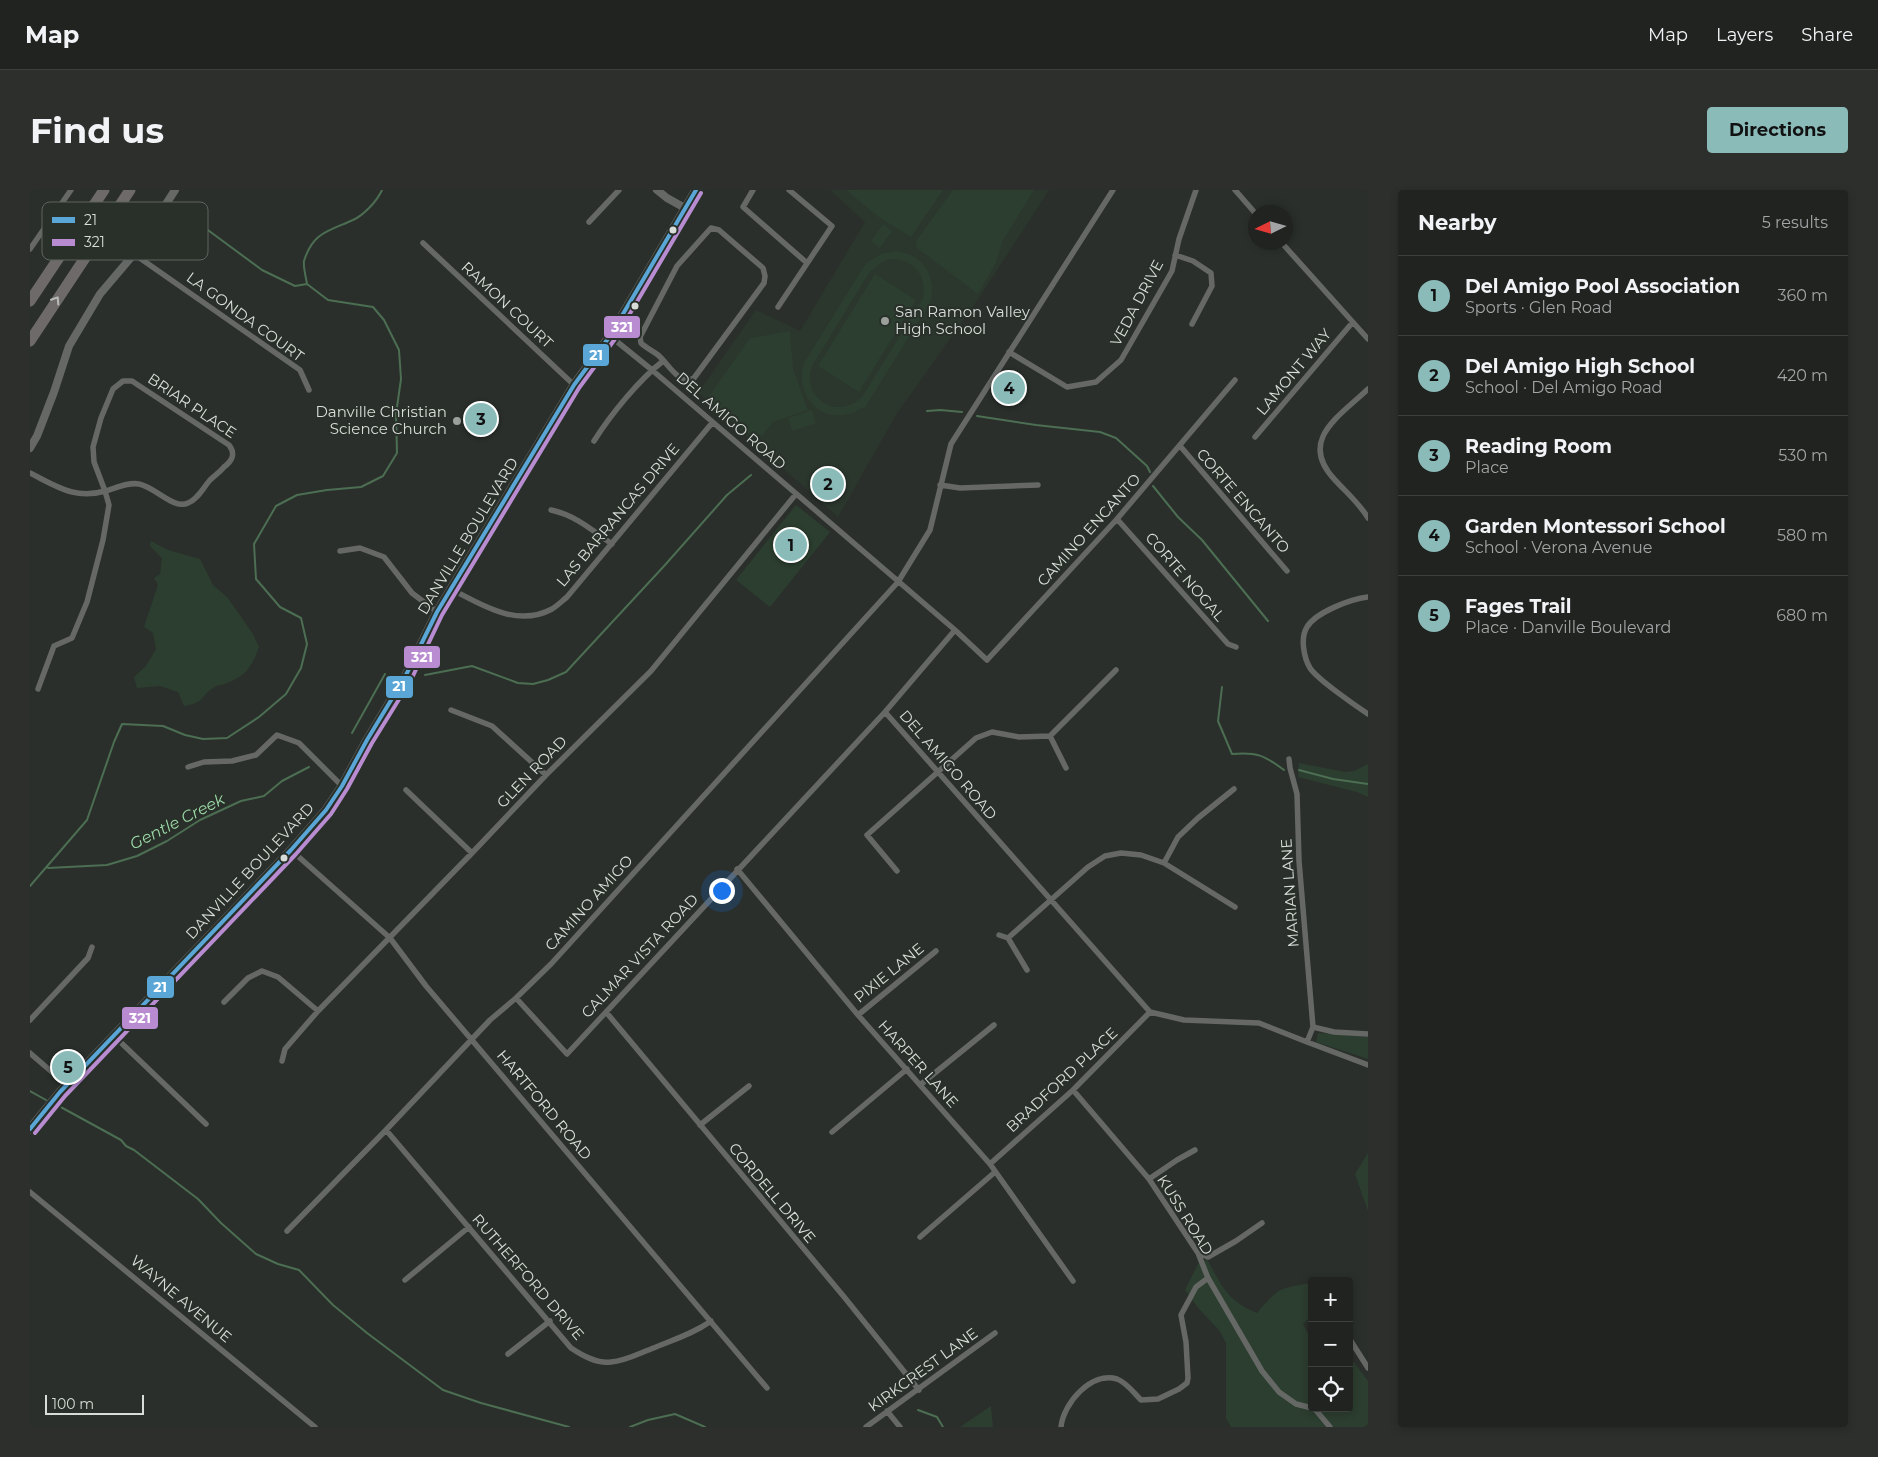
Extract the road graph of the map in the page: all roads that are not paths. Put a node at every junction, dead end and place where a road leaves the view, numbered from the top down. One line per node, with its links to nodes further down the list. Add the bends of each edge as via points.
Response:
1 (71, 190): 13 (street)
2 (104, 190): 14 (highway)
3 (130, 190): 15 (highway, one-way to 3)
4 (175, 190): 16 (street)
5 (619, 190): 19 (street)
6 (657, 190): 18 (street)
7 (696, 190): 18 (main road, DANVILLE BOULEVARD)
8 (753, 190): 29 (street, via 743,207)
9 (789, 190): 29 (street, via 832,226)
10 (1113, 190): 37 (street, CAMINO AMIGO)
11 (1196, 190): 24 (street, VEDA DRIVE)
12 (1235, 190): 17 (street)
13 (63, 202)
14 (96, 202)
15 (122, 202)
16 (167, 202)
17 (1248, 205)
18 (685, 208): 34 (main road, DANVILLE BOULEVARD)
19 (589, 222)
20 (42, 232): 22 (street)
21 (423, 243): 41 (street, RAMON COURT)
22 (30, 249)
23 (1288, 250): 32 (street)
24 (1175, 255): 33 (street, via 1193,261 1211,273 1212,286); 37 (street, VEDA DRIVE, via 1172,271 1121,360 1096,382 1067,387)
25 (58, 260): 30 (highway)
26 (84, 260): 36 (highway, one-way to 26)
27 (129, 260): 48 (street, via 100,294 69,346)
28 (143, 260): 43 (street, LA GONDA COURT, via 300,370)
29 (807, 263): 31 (street)
30 (30, 302)
31 (778, 307)
32 (1352, 323): 35 (street); 45 (street, LAMONT WAY)
33 (1192, 324)
34 (610, 336): 39 (street, DEL AMIGO ROAD); 41 (main road, DANVILLE BOULEVARD)
35 (1368, 339)
36 (30, 342)
37 (1009, 352): 50 (street, CAMINO AMIGO, via 951,444)
38 (663, 361): 38 (street, via 641,343 642,331 677,266 708,230 719,230 762,268 764,283 694,378 683,379); 39 (street)
39 (652, 370): 44 (street, DEL AMIGO ROAD); 46 (street)
40 (1235, 380): 47 (street, CAMINO ENCANTO)
41 (574, 385): 61 (main road, DANVILLE BOULEVARD)
42 (1368, 389): 55 (street, via 1325,430 1319,455 1327,472)
43 (310, 390)
44 (712, 422): 53 (street, DEL AMIGO ROAD); 57 (street, LAS BARRANCAS DRIVE)
45 (1255, 437)
46 (594, 441)
47 (1180, 447): 56 (street, CAMINO ENCANTO); 59 (street, CORTE ENCANTO)
48 (30, 448)
49 (30, 473): 52 (street, via 74,494 92,495)
50 (940, 485): 51 (street, via 960,488); 60 (street, CAMINO AMIGO, via 930,530)
51 (1038, 485)
52 (105, 491): 52 (street, BRIAR PLACE, via 138,484 177,504 187,504 229,463 233,450 132,381 123,381 113,389 93,446 94,462); 67 (street, via 109,505 104,540 87,602 72,638 54,646)
53 (796, 494): 60 (street, DEL AMIGO ROAD); 76 (street, GLEN ROAD, via 650,672)
54 (551, 510): 57 (street, via 580,521)
55 (1368, 518)
56 (1117, 519): 64 (street, CAMINO ENCANTO, via 987,660); 65 (street, CORTE NOGAL, via 1228,644)
57 (612, 544): 61 (street, LAS BARRANCAS DRIVE, via 567,597 551,609 537,614 516,617 505,614 488,609)
58 (340, 551): 63 (street, via 360,548 384,557 412,593)
59 (1287, 571)
60 (898, 582): 64 (street, DEL AMIGO ROAD); 93 (street, CAMINO AMIGO, via 551,964)
61 (452, 589): 63 (main road, DANVILLE BOULEVARD)
62 (1368, 597): 70 (street, via 1346,602 1312,622 1306,628 1303,640 1311,670)
63 (437, 612): 77 (main road, DANVILLE BOULEVARD, via 405,677)
64 (955, 630): 69 (street, DEL AMIGO ROAD)
65 (1236, 647)
66 (1116, 670): 71 (street)
67 (38, 689)
68 (451, 710): 76 (street, via 492,726)
69 (885, 712): 75 (street, DEL AMIGO ROAD); 83 (street, CALMAR VISTA ROAD)
70 (1368, 714)
71 (1050, 736): 74 (street); 75 (street, via 1019,738 992,732 976,738)
72 (1289, 759): 101 (street, MARIAN LANE, via 1298,794 1299,861)
73 (188, 767): 77 (street, via 256,755 277,735 299,743)
74 (1066, 768)
75 (937, 772): 84 (street, via 867,835); 85 (street, DEL AMIGO ROAD)
76 (546, 775): 81 (street, GLEN ROAD)
77 (342, 786): 80 (main road, DANVILLE BOULEVARD)
78 (1234, 789): 82 (street, via 1178,837)
79 (406, 790): 81 (street)
80 (291, 850): 88 (street, HARTFORD ROAD); 103 (main road, DANVILLE BOULEVARD)
81 (472, 853): 88 (street, GLEN ROAD)
82 (1164, 863): 85 (street, via 1141,855 1121,853 1105,856); 86 (street)
83 (737, 869): 96 (street, CALMAR VISTA ROAD); 98 (street, HARPER LANE)
84 (897, 871)
85 (1051, 900): 89 (street); 97 (street, DEL AMIGO ROAD)
86 (1235, 907)
87 (999, 934): 89 (street)
88 (390, 938): 95 (street, GLEN ROAD); 104 (street, HARTFORD ROAD)
89 (1008, 938): 92 (street)
90 (92, 947): 99 (street, via 88,958)
91 (936, 951): 98 (street, PIXIE LANE)
92 (1027, 970)
93 (516, 998): 96 (street, CALMAR VISTA ROAD, via 567,1054); 104 (street, CAMINO AMIGO)
94 (224, 1002): 95 (street, via 248,978 262,971 278,977)
95 (318, 1011): 107 (street, GLEN ROAD, via 285,1049)
96 (606, 1012): 115 (street, CORDELL DRIVE)
97 (1150, 1012): 105 (street, via 1184,1020 1259,1023); 113 (street, BRADFORD PLACE)
98 (858, 1015): 109 (street, HARPER LANE)
99 (30, 1020)
100 (994, 1025): 111 (street)
101 (1313, 1027): 102 (street); 105 (street)
102 (1368, 1034)
103 (112, 1035): 110 (main road, DANVILLE BOULEVARD); 114 (street)
104 (472, 1039): 117 (street, CAMINO AMIGO); 133 (street, HARTFORD ROAD)
105 (1307, 1042): 108 (street)
106 (30, 1053): 110 (street)
107 (282, 1061)
108 (1368, 1065)
109 (907, 1069): 111 (street, HARPER LANE); 118 (street)
110 (67, 1085): 116 (main road, DANVILLE BOULEVARD)
111 (920, 1085): 120 (street, HARPER LANE)
112 (749, 1086): 115 (street)
113 (1073, 1090): 120 (street, BRADFORD PLACE); 122 (street, KUSS ROAD)
114 (206, 1124)
115 (700, 1125): 139 (street, CORDELL DRIVE)
116 (30, 1129)
117 (386, 1130): 125 (street, RUTHERFORD DRIVE); 126 (street, CAMINO AMIGO)
118 (832, 1132)
119 (1195, 1150): 122 (street)
120 (990, 1164): 121 (street, HARPER LANE)
121 (995, 1172): 127 (street); 131 (street, HARPER LANE)
122 (1149, 1179): 128 (street, KUSS ROAD)
123 (30, 1192): 143 (street, WAYNE AVENUE)
124 (1262, 1223): 128 (street, via 1208,1257)
125 (468, 1227): 130 (street); 132 (street, RUTHERFORD DRIVE)
126 (287, 1231)
127 (920, 1237)
128 (1198, 1254): 129 (street, KUSS ROAD)
129 (1208, 1278): 140 (street, via 1262,1371 1284,1396); 146 (street, KUSS ROAD, via 1196,1287 1181,1315 1188,1378 1184,1386 1158,1399 1141,1400 1120,1380 1103,1378 1070,1401)
130 (405, 1280)
131 (1073, 1281)
132 (550, 1321): 133 (street, RUTHERFORD DRIVE, via 572,1348 583,1356 610,1362 699,1330); 136 (street)
133 (711, 1321): 138 (street, HARTFORD ROAD)
134 (995, 1333): 139 (street, KIRKCREST LANE)
135 (1353, 1344): 137 (street)
136 (508, 1354)
137 (1368, 1368)
138 (767, 1388)
139 (919, 1390): 141 (street, KIRKCREST LANE)
140 (1308, 1407)
141 (887, 1410): 144 (street, KIRKCREST LANE); 145 (street)
142 (1317, 1412): 147 (street)
143 (315, 1427)
144 (866, 1427)
145 (900, 1427)
146 (1061, 1427)
147 (1330, 1427)

